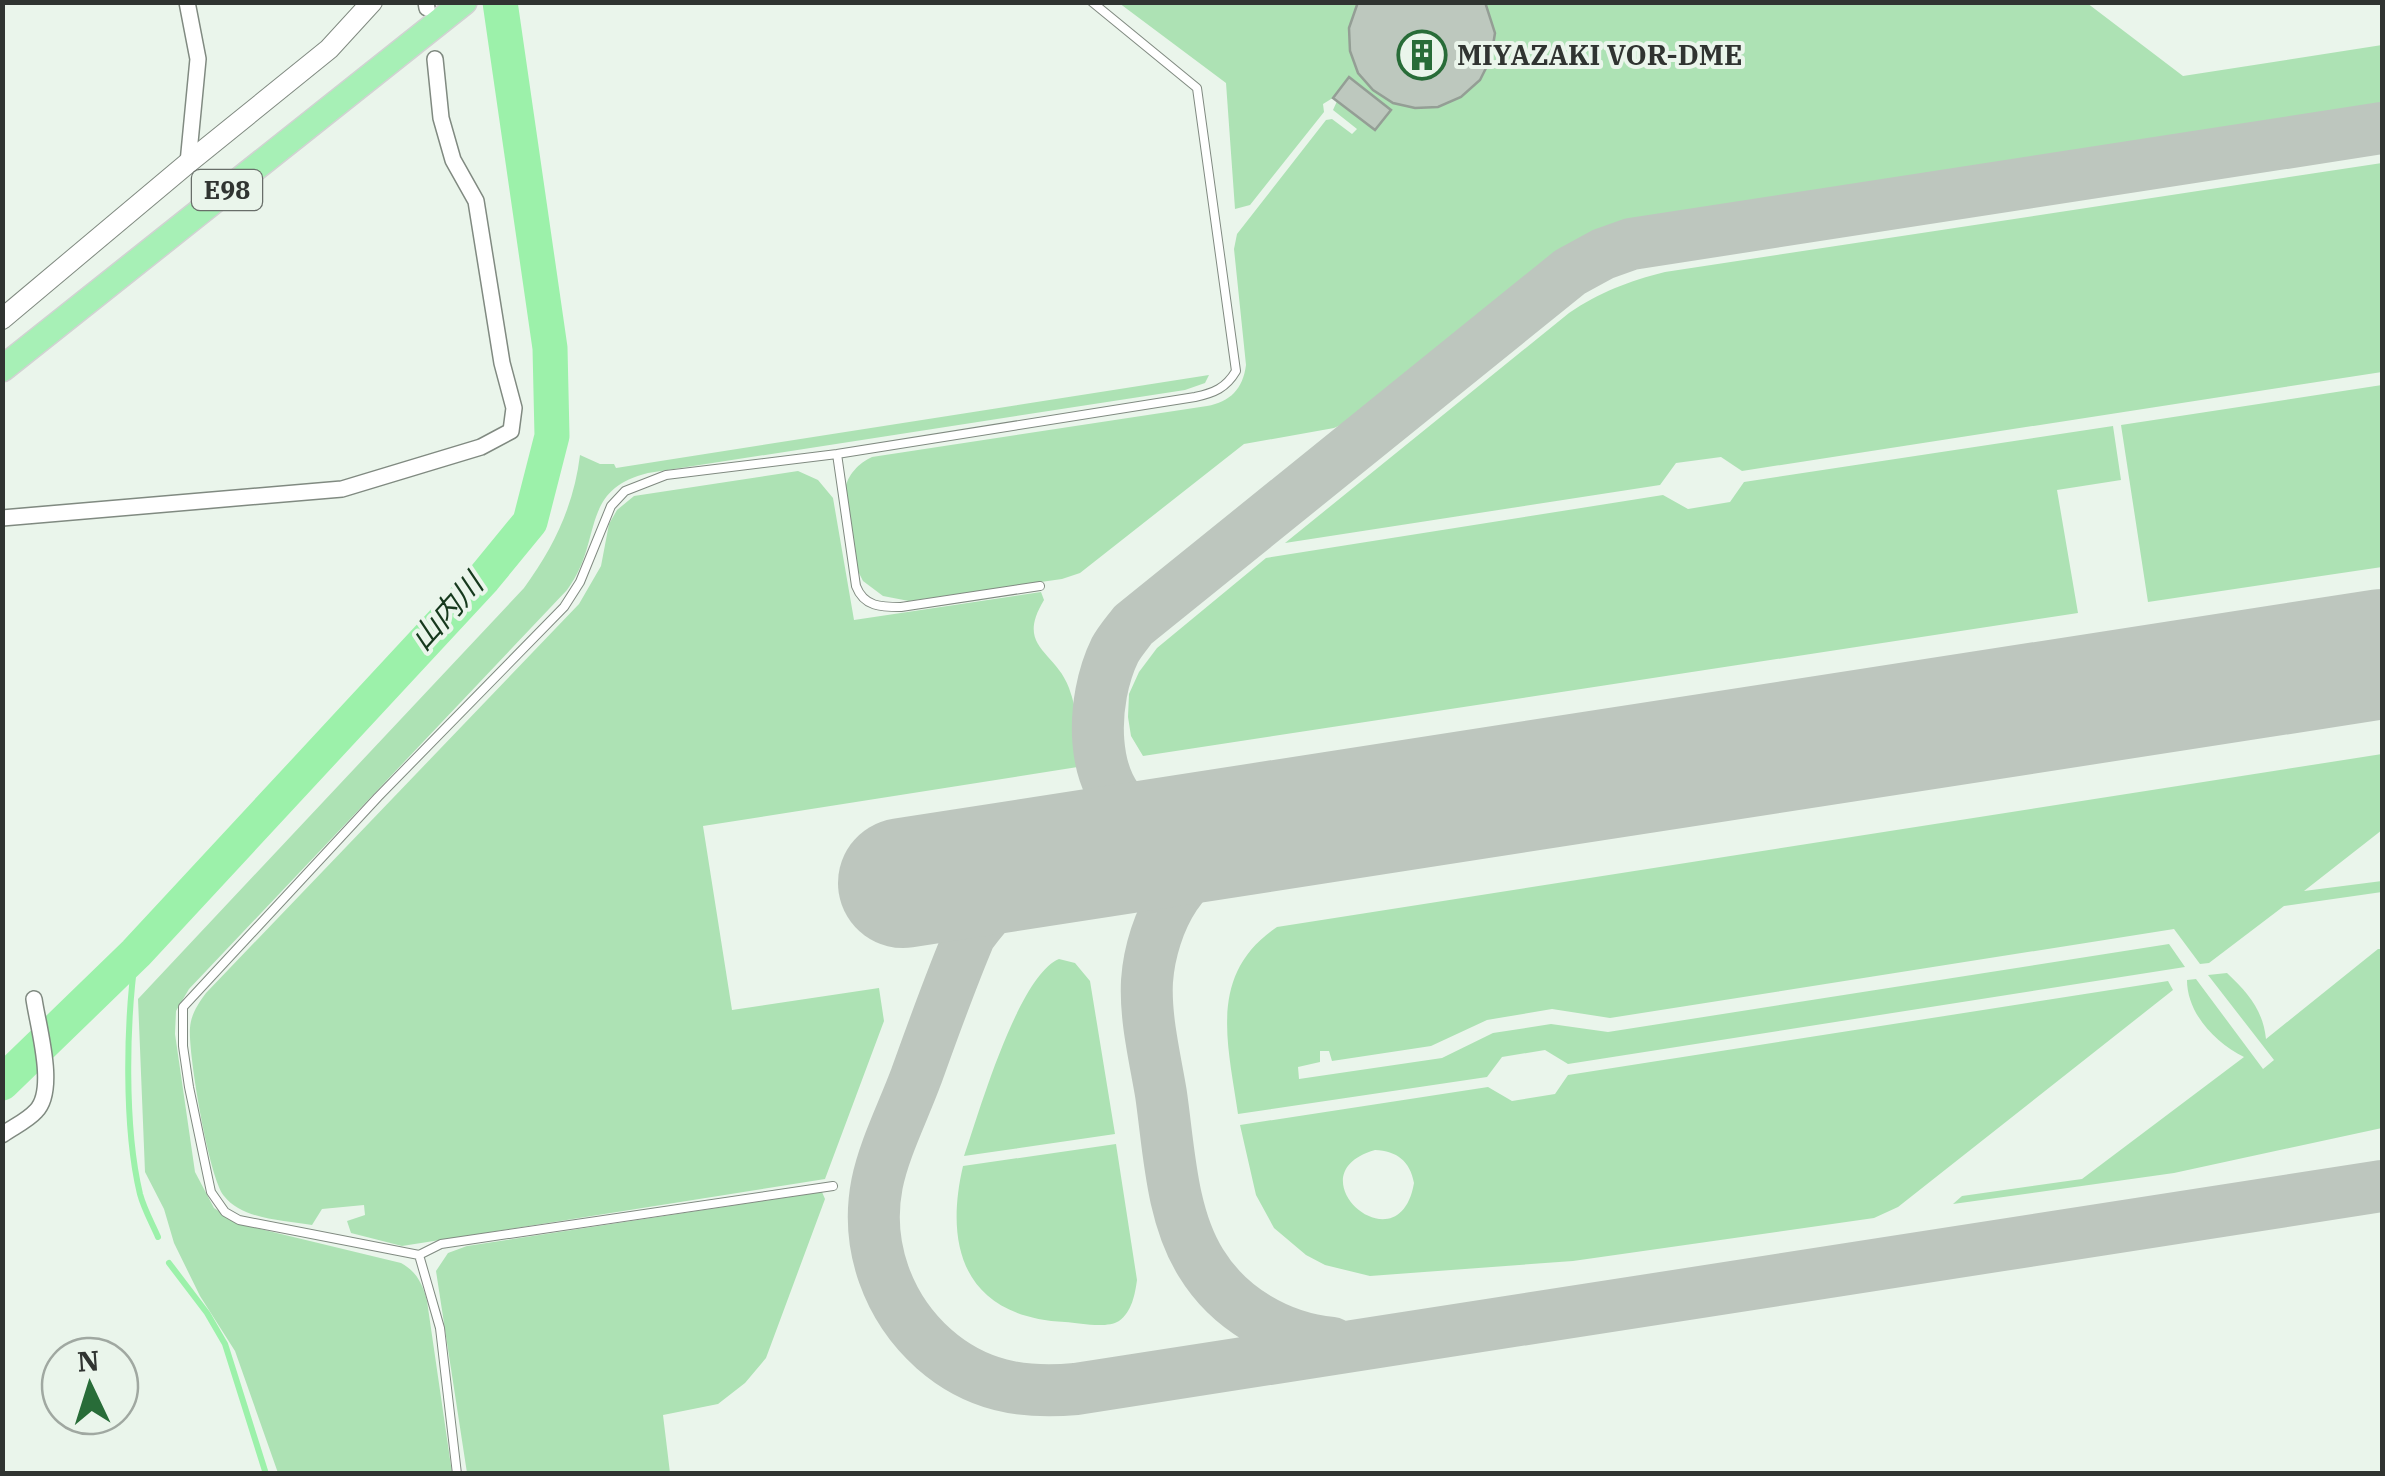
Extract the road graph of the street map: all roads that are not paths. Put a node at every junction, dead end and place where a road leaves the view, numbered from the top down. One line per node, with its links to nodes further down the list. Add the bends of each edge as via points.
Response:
1 (187, 2): 6 (street, via 198,59)
2 (372, 2): 6 (street, via 329,49)
3 (1092, 2): 9 (lane, via 1197,88 1236,371 1213,393 1195,397)
4 (442, 6): 8 (main road, E98)
5 (435, 59): 10 (street, via 453,160 476,200 514,408 511,431 481,447 342,489)
6 (188, 163): 7 (street)
7 (2, 320)
8 (2, 369)
9 (837, 454): 11 (lane, via 856,586 869,603 901,607); 15 (lane, via 666,476 625,492 611,506 564,607 183,1008 196,1122 211,1192 225,1212 282,1230)
10 (2, 518)
11 (1040, 586)
12 (34, 1000): 13 (street, via 44,1100)
13 (2, 1135)
14 (833, 1186): 15 (lane, via 441,1244)
15 (418, 1255): 16 (lane, via 440,1328)
16 (457, 1474)

